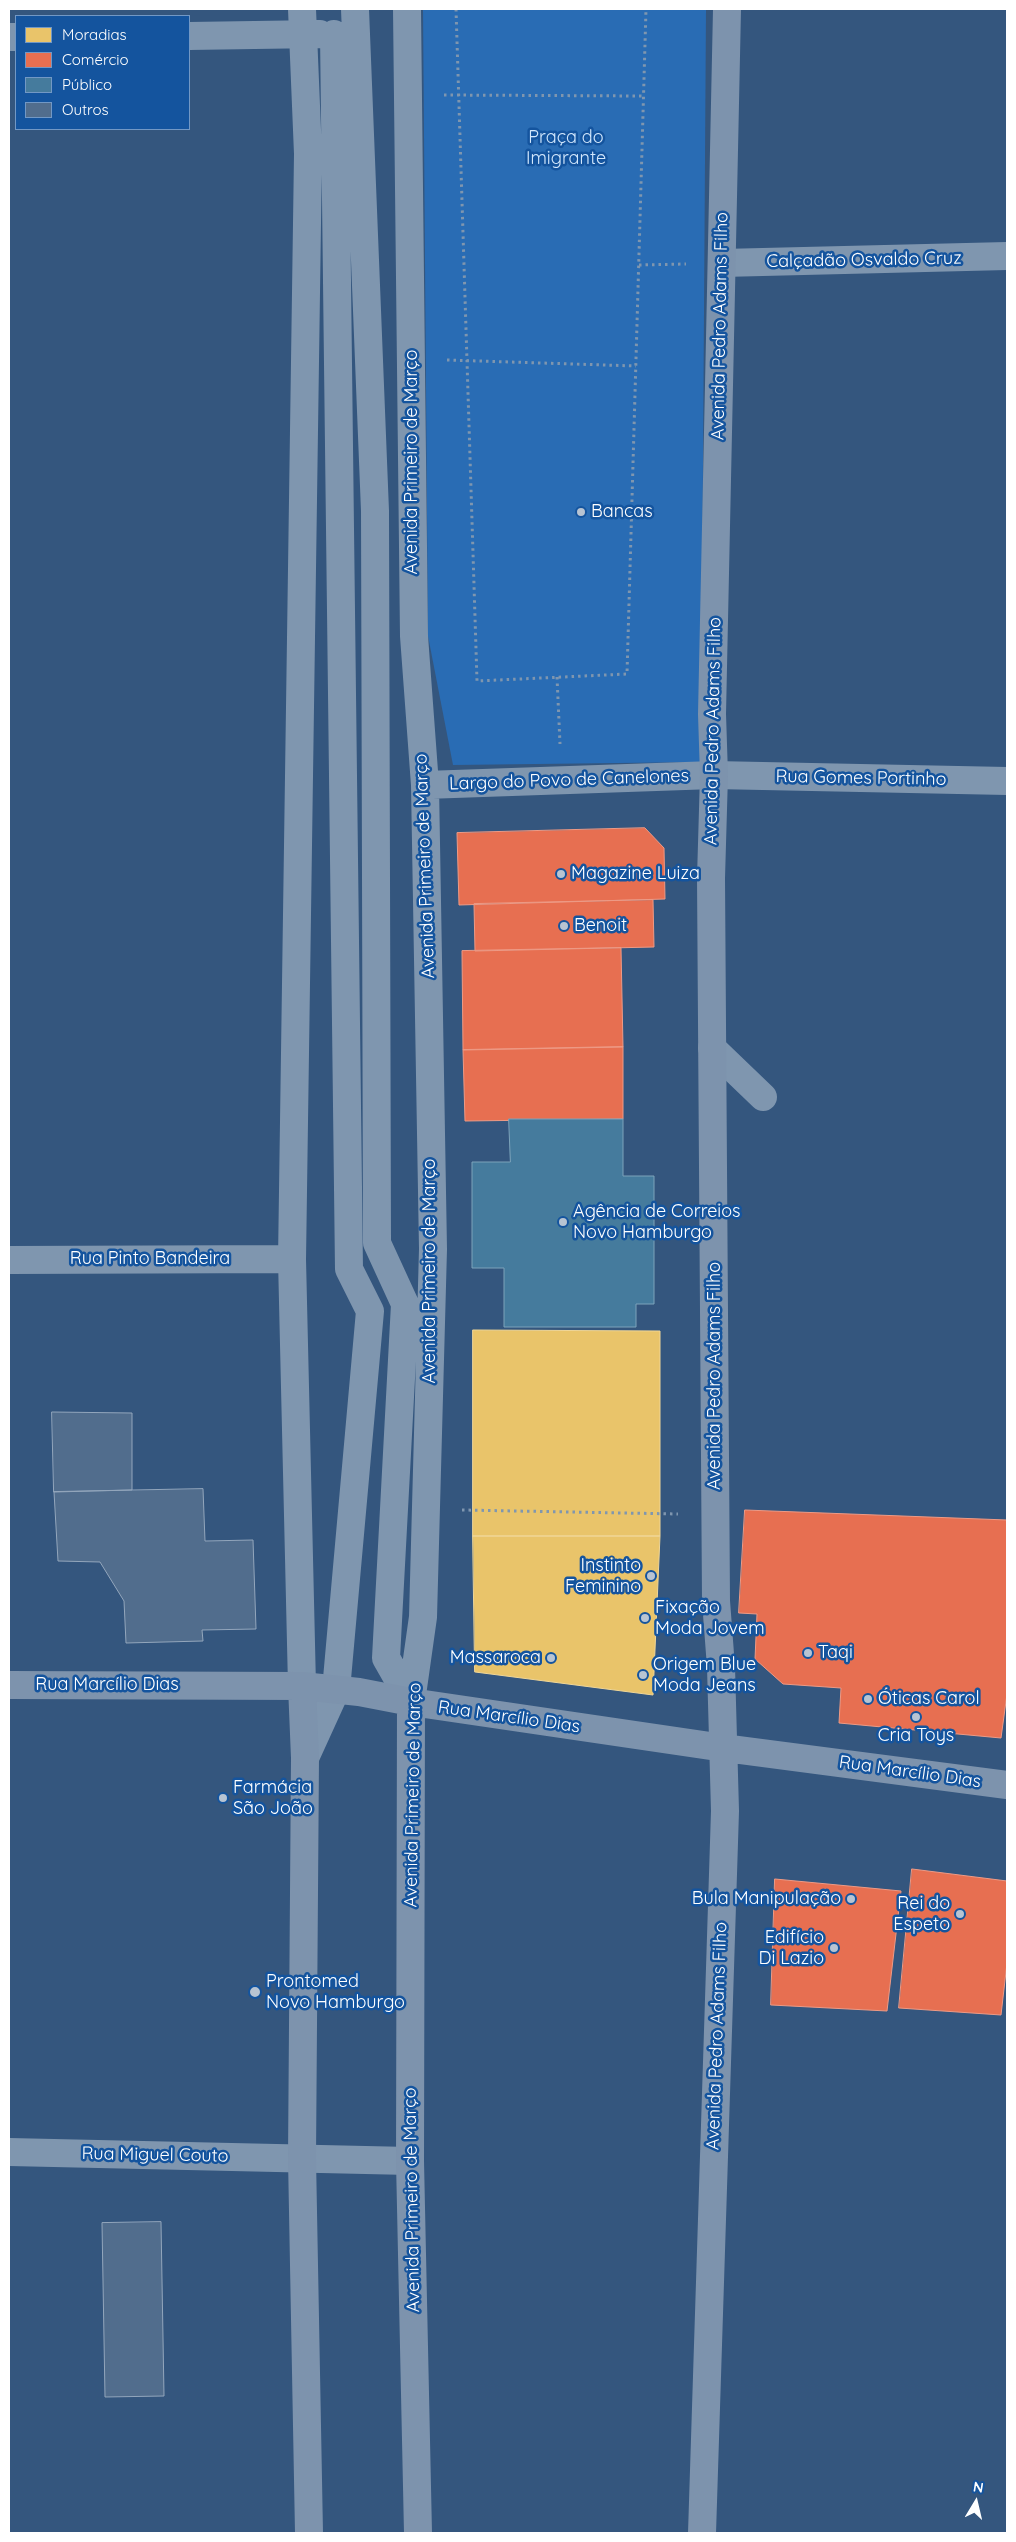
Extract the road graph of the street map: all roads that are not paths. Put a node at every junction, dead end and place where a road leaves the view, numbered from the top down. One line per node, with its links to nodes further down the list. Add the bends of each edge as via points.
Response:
1 (407, 9): 9 (street, Avenida Primeiro de Março)
2 (727, 9): 7 (main road, Avenida Pedro Adams Filho)
3 (302, 22): 4 (street); 5 (street); 15 (street, via 308,154)
4 (348, 24): 8 (street); 19 (street, via 349,1269 370,1311)
5 (190, 36)
6 (1007, 256): 7 (street, Calçadão Osvaldo Cruz)
7 (722, 263): 10 (main road, Avenida Pedro Adams Filho, via 712,704)
8 (375, 512): 9 (street); 20 (street, via 377,1243 405,1304 386,1658)
9 (413, 579): 12 (street, Avenida Primeiro de Março)
10 (714, 775): 11 (street, Rua Gomes Portinho); 12 (street, Largo do Povo de Canelones); 13 (main road, Avenida Pedro Adams Filho)
11 (1007, 781)
12 (425, 785): 20 (street, Avenida Primeiro de Março, via 433,1249 423,1617)
13 (712, 1048): 14 (street); 21 (main road, Avenida Pedro Adams Filho, via 716,1601)
14 (763, 1097)
15 (292, 1259): 16 (street, Rua Pinto Bandeira); 18 (street)
16 (9, 1260)
17 (9, 1685): 18 (main road, Rua Marcílio Dias)
18 (302, 1686): 19 (main road, Rua Marcílio Dias); 22 (main road)
19 (336, 1690): 20 (main road, Rua Marcílio Dias); 22 (street)
20 (411, 1702): 21 (main road, Rua Marcílio Dias); 26 (main road, Avenida Primeiro de Março)
21 (724, 1748): 23 (main road, Rua Marcílio Dias); 29 (main road, Avenida Pedro Adams Filho, via 725,1811)
22 (305, 1758): 25 (main road)
23 (1007, 1785)
24 (9, 2152): 25 (street, Rua Miguel Couto)
25 (302, 2158): 26 (street, Rua Miguel Couto); 27 (main road)
26 (410, 2161): 28 (main road, Avenida Primeiro de Março)
27 (309, 2533)
28 (418, 2533)
29 (702, 2533)

